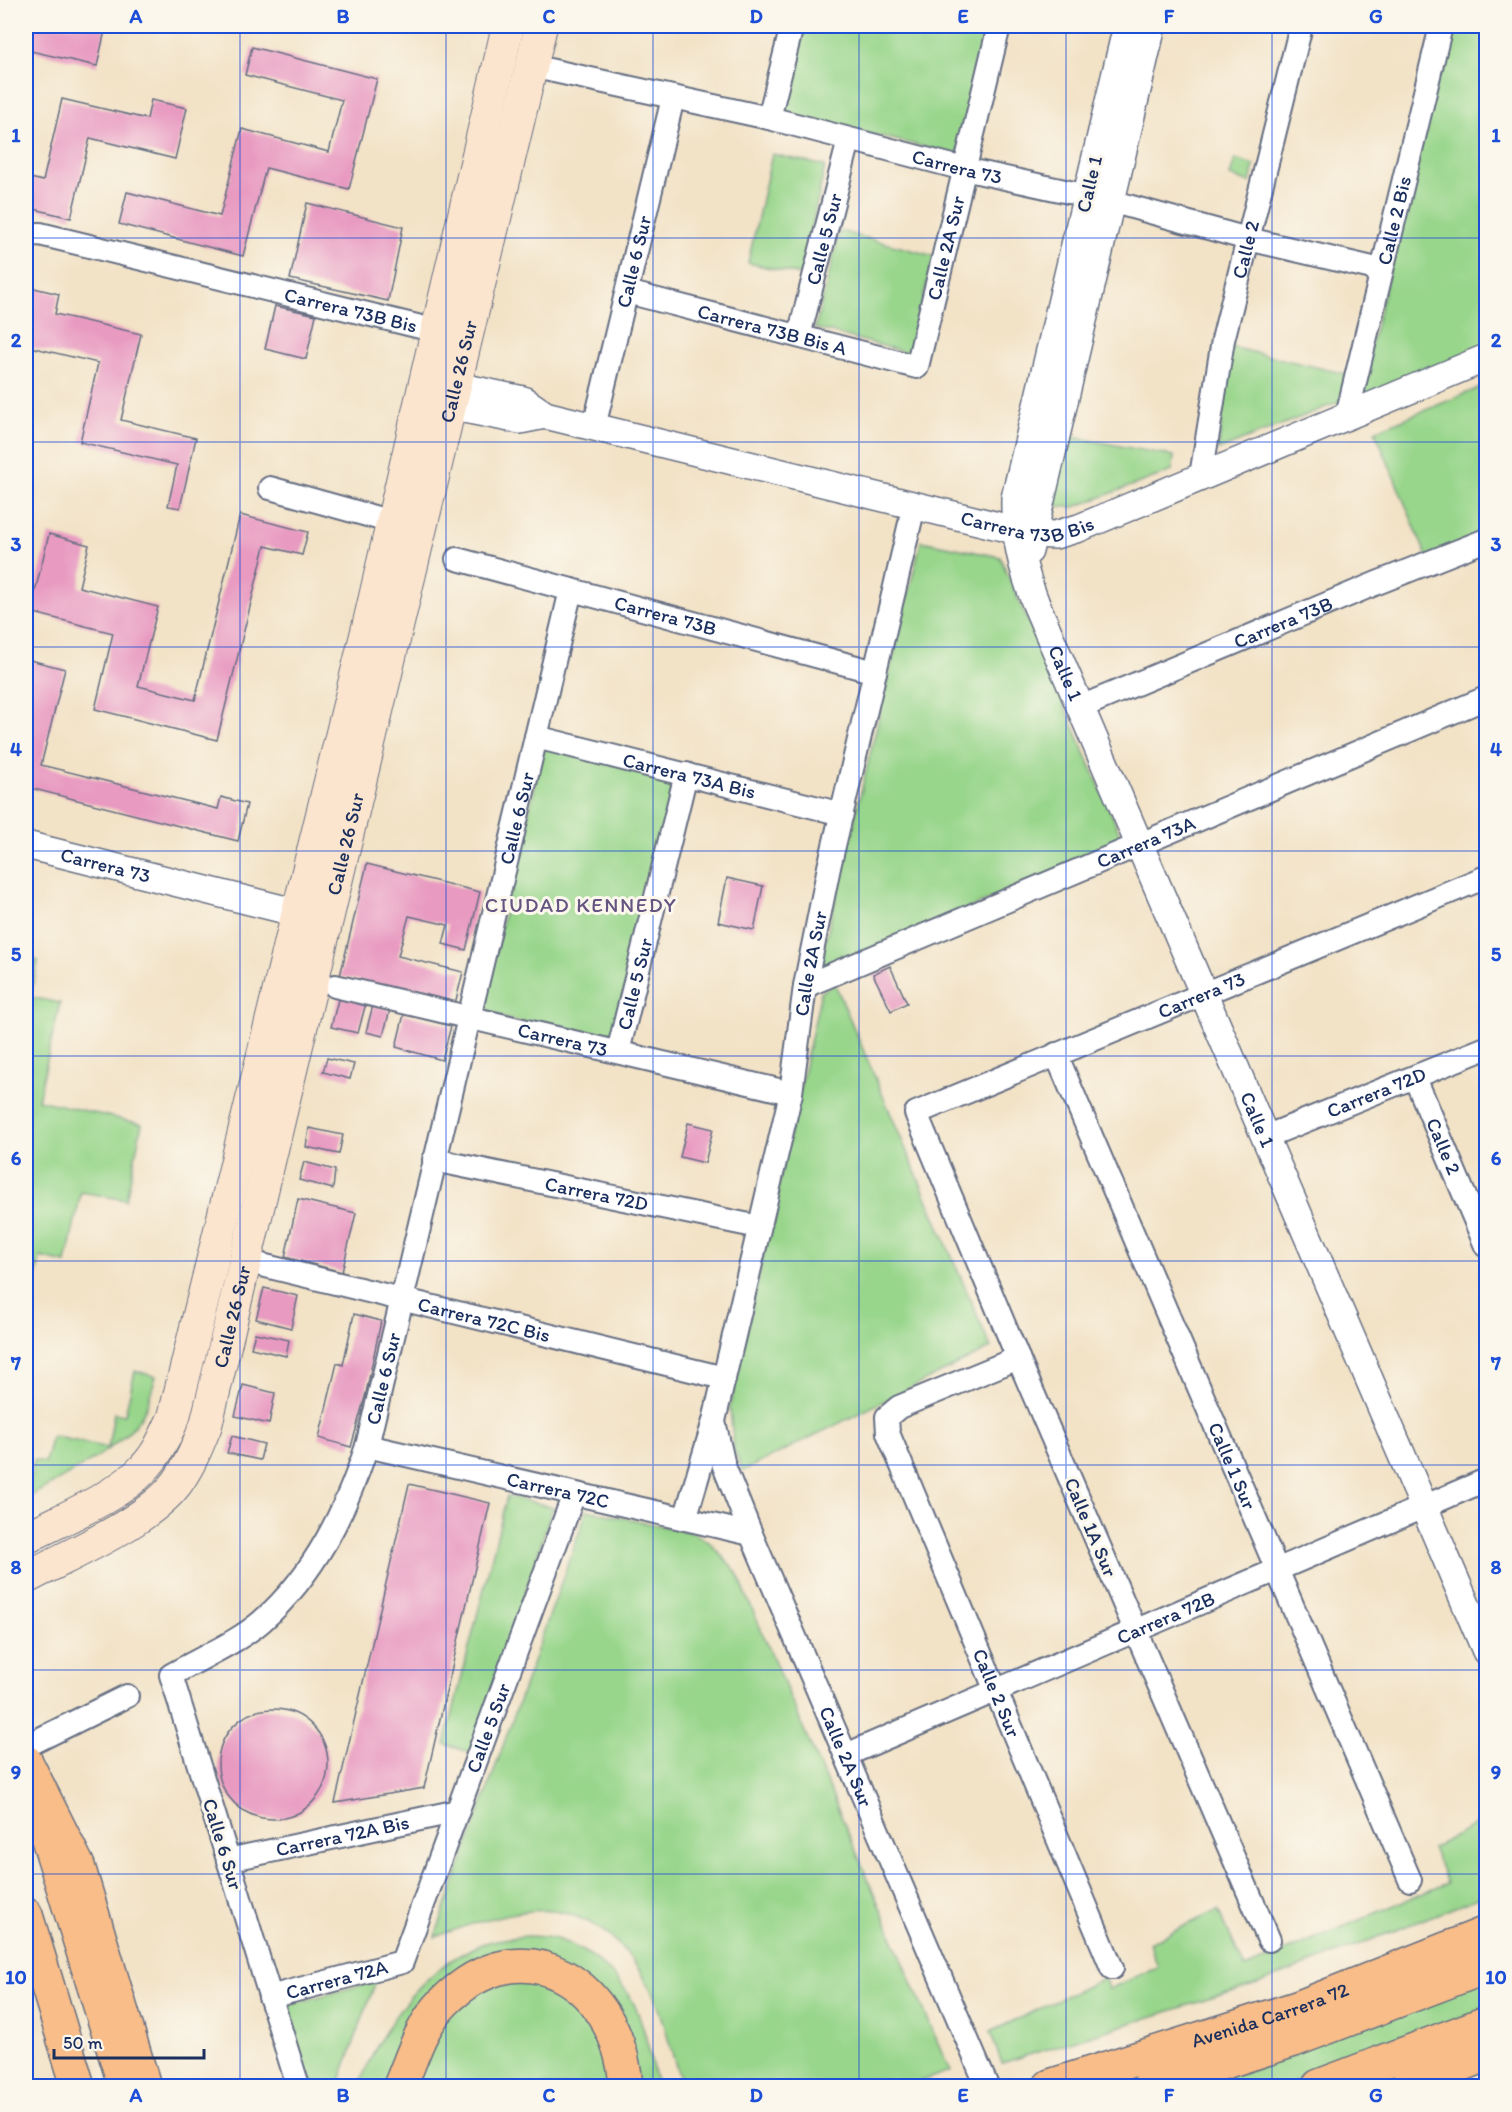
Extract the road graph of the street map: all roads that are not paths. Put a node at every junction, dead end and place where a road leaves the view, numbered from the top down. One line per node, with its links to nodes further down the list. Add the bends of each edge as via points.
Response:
1 (507, 26): 19 (main road, Calle 26 Sur)
2 (541, 26): 9 (main road, Calle 26 Sur)
3 (792, 26): 11 (street)
4 (999, 26): 13 (street, Calle 2A Sur)
5 (1127, 26): 14 (street, Calle 1)
6 (1152, 26): 14 (street, Calle 1)
7 (1300, 26): 16 (street, Calle 2)
8 (1441, 26): 17 (street, Calle 2 Bis)
9 (531, 66): 10 (street, Carrera 73); 23 (main road, Calle 26 Sur)
10 (673, 98): 11 (street, Carrera 73); 18 (street, Calle 6 Sur)
11 (770, 118): 12 (street, Carrera 73)
12 (849, 140): 13 (street, Carrera 73); 20 (street, Calle 5 Sur)
13 (964, 169): 14 (street, Carrera 73); 22 (street, Calle 2A Sur)
14 (1098, 199): 16 (street, Carrera 73); 30 (street, Calle 1, via 1015,498)
15 (26, 235): 19 (street, Carrera 73B Bis, via 40,234)
16 (1248, 239): 17 (street, Carrera 73); 26 (street, Calle 2, via 1223,340)
17 (1381, 270): 24 (street, Calle 2 Bis)
18 (627, 292): 20 (street, Carrera 73B Bis A); 25 (street, Calle 6 Sur)
19 (437, 331): 23 (main road, Calle 26 Sur)
20 (799, 336): 22 (street, Carrera 73B Bis A)
21 (1486, 358): 24 (street, Carrera 73B Bis)
22 (916, 367)
23 (437, 393): 25 (street, Carrera 73B Bis, via 520,420 545,415); 29 (main road, Calle 26 Sur); 43 (main road, Calle 26 Sur)
24 (1347, 415): 26 (street, Carrera 73B Bis)
25 (594, 427): 28 (street, Carrera 73B Bis)
26 (1201, 476): 30 (street, Carrera 73B Bis, via 1079,528 1055,535)
27 (270, 488): 29 (street)
28 (914, 506): 30 (street, Carrera 73B Bis); 34 (street, Calle 2A Sur)
29 (392, 522): 43 (main road, Calle 26 Sur)
30 (1023, 532): 36 (street, Calle 1, via 1030,588)
31 (1486, 540): 36 (street, Carrera 73B)
32 (457, 559): 33 (street, Carrera 73B)
33 (571, 590): 34 (street, Carrera 73B); 37 (street, Calle 6 Sur)
34 (875, 672): 39 (street, Calle 2A Sur)
35 (1486, 698): 41 (street, Carrera 73A)
36 (1081, 707): 41 (street, Calle 1)
37 (536, 737): 38 (street, Carrera 73A Bis); 47 (street, Calle 6 Sur)
38 (686, 774): 39 (street, Carrera 73A Bis); 49 (street, Calle 5 Sur)
39 (842, 814): 45 (street, Calle 2A Sur)
40 (26, 844): 43 (street, Carrera 73)
41 (1140, 844): 45 (street, Carrera 73A); 46 (street, Calle 1)
42 (1486, 877): 46 (street, Carrera 73)
43 (313, 917): 58 (main road, Calle 26 Sur); 62 (main road, Calle 26 Sur)
44 (335, 986): 47 (street, Carrera 73)
45 (805, 986): 52 (street, Calle 2A Sur)
46 (1203, 993): 50 (street, Carrera 73); 54 (street, Calle 1)
47 (468, 1017): 49 (street, Carrera 73); 55 (street, Calle 6 Sur)
48 (1486, 1048): 51 (street, Carrera 72D)
49 (618, 1052): 52 (street, Carrera 73)
50 (1056, 1054): 53 (street, Carrera 73); 72 (street, Calle 1 Sur)
51 (1415, 1078): 54 (street, Carrera 72D); 57 (street, Calle 2)
52 (791, 1093): 56 (street, Calle 2A Sur)
53 (916, 1113): 60 (street, Calle 1A Sur)
54 (1265, 1137): 68 (street, Calle 1)
55 (434, 1160): 56 (street, Carrera 72D); 59 (street, Calle 6 Sur)
56 (759, 1227): 61 (street, Calle 2A Sur)
57 (1486, 1246)
58 (245, 1261): 59 (street, Carrera 72C Bis); 64 (main road, Calle 26 Sur)
59 (401, 1300): 61 (street, Carrera 72C Bis); 65 (street, Calle 6 Sur)
60 (1018, 1358): 74 (street, Calle 1A Sur); 76 (street, Calle 2 Sur, via 899,1407 887,1417 888,1433)
61 (724, 1378): 63 (street, Calle 2A Sur)
62 (174, 1417): 64 (main road); 71 (main road, Calle 26 Sur, via 159,1450 142,1471)
63 (714, 1421): 69 (street, Calle 2A Sur); 70 (street, Calle 2A Sur, via 724,1466)
64 (206, 1425): 73 (main road, Calle 26 Sur, via 193,1457 161,1500 111,1533)
65 (367, 1446): 67 (street, Carrera 72C); 83 (street, Calle 6 Sur, via 334,1529 286,1595 261,1622 171,1675)
66 (1486, 1480): 68 (street, Carrera 72B)
67 (574, 1494): 69 (street, Carrera 72C); 82 (street, Calle 5 Sur)
68 (1424, 1506): 72 (street, Carrera 72B); 75 (street, Calle 1)
69 (684, 1519): 70 (street, Carrera 72C)
70 (751, 1534): 79 (street, Calle 2A Sur)
71 (26, 1538)
72 (1279, 1570): 74 (street, Carrera 72B); 84 (street, Calle 1 Sur)
73 (26, 1578)
74 (1136, 1631): 76 (street, Carrera 72B); 87 (street, Calle 1A Sur)
75 (1486, 1651)
76 (996, 1691): 79 (street, Carrera 72B); 90 (street, Calle 2 Sur)
77 (127, 1696): 78 (street)
78 (26, 1746)
79 (846, 1755): 102 (street, Calle 2A Sur)
80 (26, 1762): 98 (main road, via 78,1866)
81 (26, 1769): 97 (main road)
82 (458, 1810): 83 (street, Carrera 72A Bis); 88 (street, Calle 5 Sur)
83 (228, 1860): 91 (street, Calle 6 Sur)
84 (1410, 1880)
85 (26, 1915): 96 (main road)
86 (1486, 1933): 93 (main road, Avenida Carrera 72)
87 (1269, 1940)
88 (402, 1962): 91 (street, Carrera 72A)
89 (1486, 1967): 92 (main road, Avenida Carrera 72)
90 (1112, 1968)
91 (270, 1996): 99 (street, Calle 6 Sur)
92 (1385, 2007): 93 (main road); 104 (main road, Avenida Carrera 72)
93 (1272, 2016): 103 (main road, Avenida Carrera 72)
94 (1481, 2036): 95 (main road); 105 (main road)
95 (1412, 2085)
96 (78, 2086)
97 (125, 2086)
98 (144, 2086)
99 (298, 2086)
100 (400, 2086): 101 (main road, via 422,2032 444,2003 486,1972 514,1967 542,1967 568,1978 589,1994 605,2015 617,2044)
101 (626, 2086)
102 (987, 2086)
103 (1050, 2086)
104 (1149, 2086)
105 (1319, 2086)

